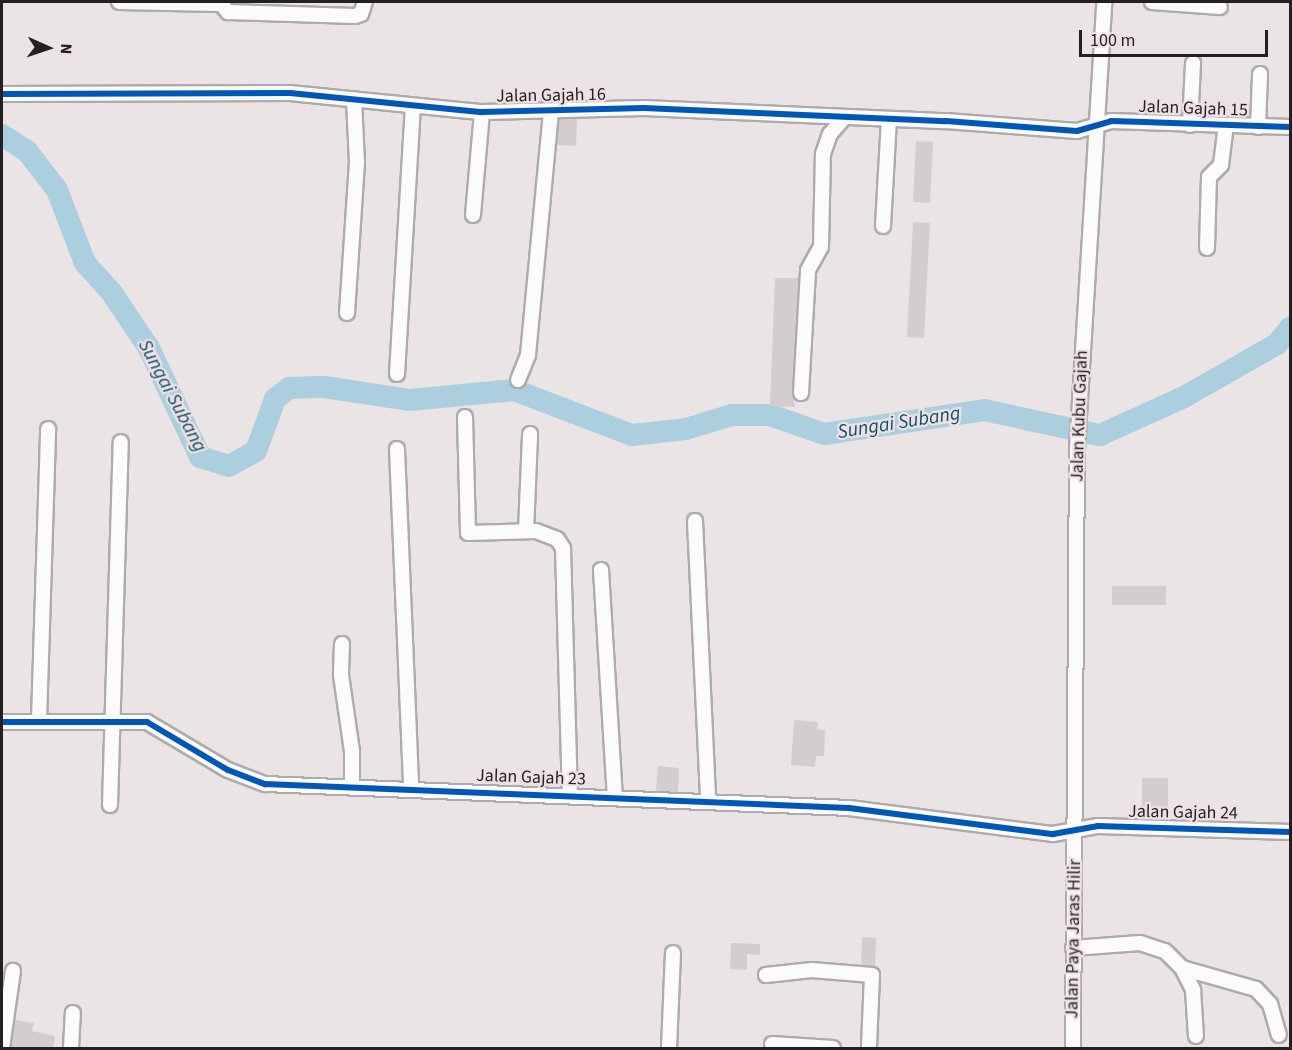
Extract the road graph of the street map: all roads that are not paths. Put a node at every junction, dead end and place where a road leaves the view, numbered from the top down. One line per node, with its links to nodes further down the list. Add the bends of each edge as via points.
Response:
1 (120, 2): 5 (street)
2 (365, 2): 5 (street, via 363,10 355,16 228,12)
3 (1104, 2): 17 (street, Jalan Kubu Gajah)
4 (1152, 2): 6 (street)
5 (221, 3)
6 (1220, 7)
7 (1193, 63): 16 (street)
8 (1260, 74): 19 (street)
9 (4, 94): 10 (street, Jalan Gajah 16, via 290,93)
10 (354, 99): 11 (street, Jalan Gajah 16); 24 (street, via 357,163)
11 (413, 108): 13 (street, Jalan Gajah 16); 25 (street)
12 (551, 111): 13 (street, Jalan Gajah 16); 14 (street, Jalan Gajah 16, via 644,108); 26 (street, via 528,355)
13 (482, 112): 21 (street)
14 (844, 118): 15 (street, Jalan Gajah 16); 27 (street, via 830,134 823,154 821,247 808,270)
15 (889, 120): 17 (street, Jalan Gajah 16, via 1077,130); 22 (street)
16 (1190, 125): 17 (street, Jalan Gajah 15, via 1111,121); 18 (street, Jalan Gajah 15)
17 (1096, 126): 46 (street, Jalan Kubu Gajah, via 1077,449)
18 (1226, 126): 19 (street, Jalan Gajah 15); 23 (street, via 1221,165 1209,177)
19 (1258, 127): 20 (street, Jalan Gajah 15)
20 (1290, 127)
21 (473, 215)
22 (884, 226)
23 (1207, 249)
24 (347, 313)
25 (397, 374)
26 (518, 380)
27 (801, 393)
28 (465, 417): 34 (street, via 466,530 474,535)
29 (48, 429): 38 (street)
30 (530, 434): 34 (street)
31 (121, 442): 37 (street)
32 (397, 449): 41 (street)
33 (695, 521): 44 (street)
34 (526, 531): 42 (street, via 547,533 557,539 565,559)
35 (601, 570): 43 (street)
36 (342, 644): 40 (street, via 341,675 352,751)
37 (114, 719): 38 (street, Jalan Gajah 23); 40 (street, Jalan Gajah 23, via 159,726 228,770 265,784); 45 (street)
38 (39, 721): 39 (street, Jalan Gajah 23)
39 (2, 722)
40 (352, 789): 41 (street, Jalan Gajah 23)
41 (411, 789): 42 (street, Jalan Gajah 23)
42 (570, 794): 43 (street, Jalan Gajah 23)
43 (615, 796): 44 (street, Jalan Gajah 23)
44 (708, 801): 46 (street, Jalan Gajah 23, via 849,808 1053,834)
45 (111, 805)
46 (1075, 830): 47 (street, Jalan Gajah 24, via 1098,826); 48 (street, Jalan Paya Jaras Hilir)
47 (1290, 832)
48 (1073, 948): 50 (street, via 1151,944); 62 (street, Jalan Paya Jaras Hilir)
49 (673, 953): 59 (street)
50 (1182, 968): 54 (street, via 1256,989 1270,1004); 55 (street, via 1193,990)
51 (13, 971): 57 (street)
52 (766, 975): 61 (street, via 812,970 872,975)
53 (73, 1013): 58 (street)
54 (1279, 1035)
55 (1196, 1036)
56 (772, 1044): 60 (street)
57 (2, 1048)
58 (71, 1048)
59 (669, 1048)
60 (833, 1048)
61 (869, 1048)
62 (1073, 1048)

